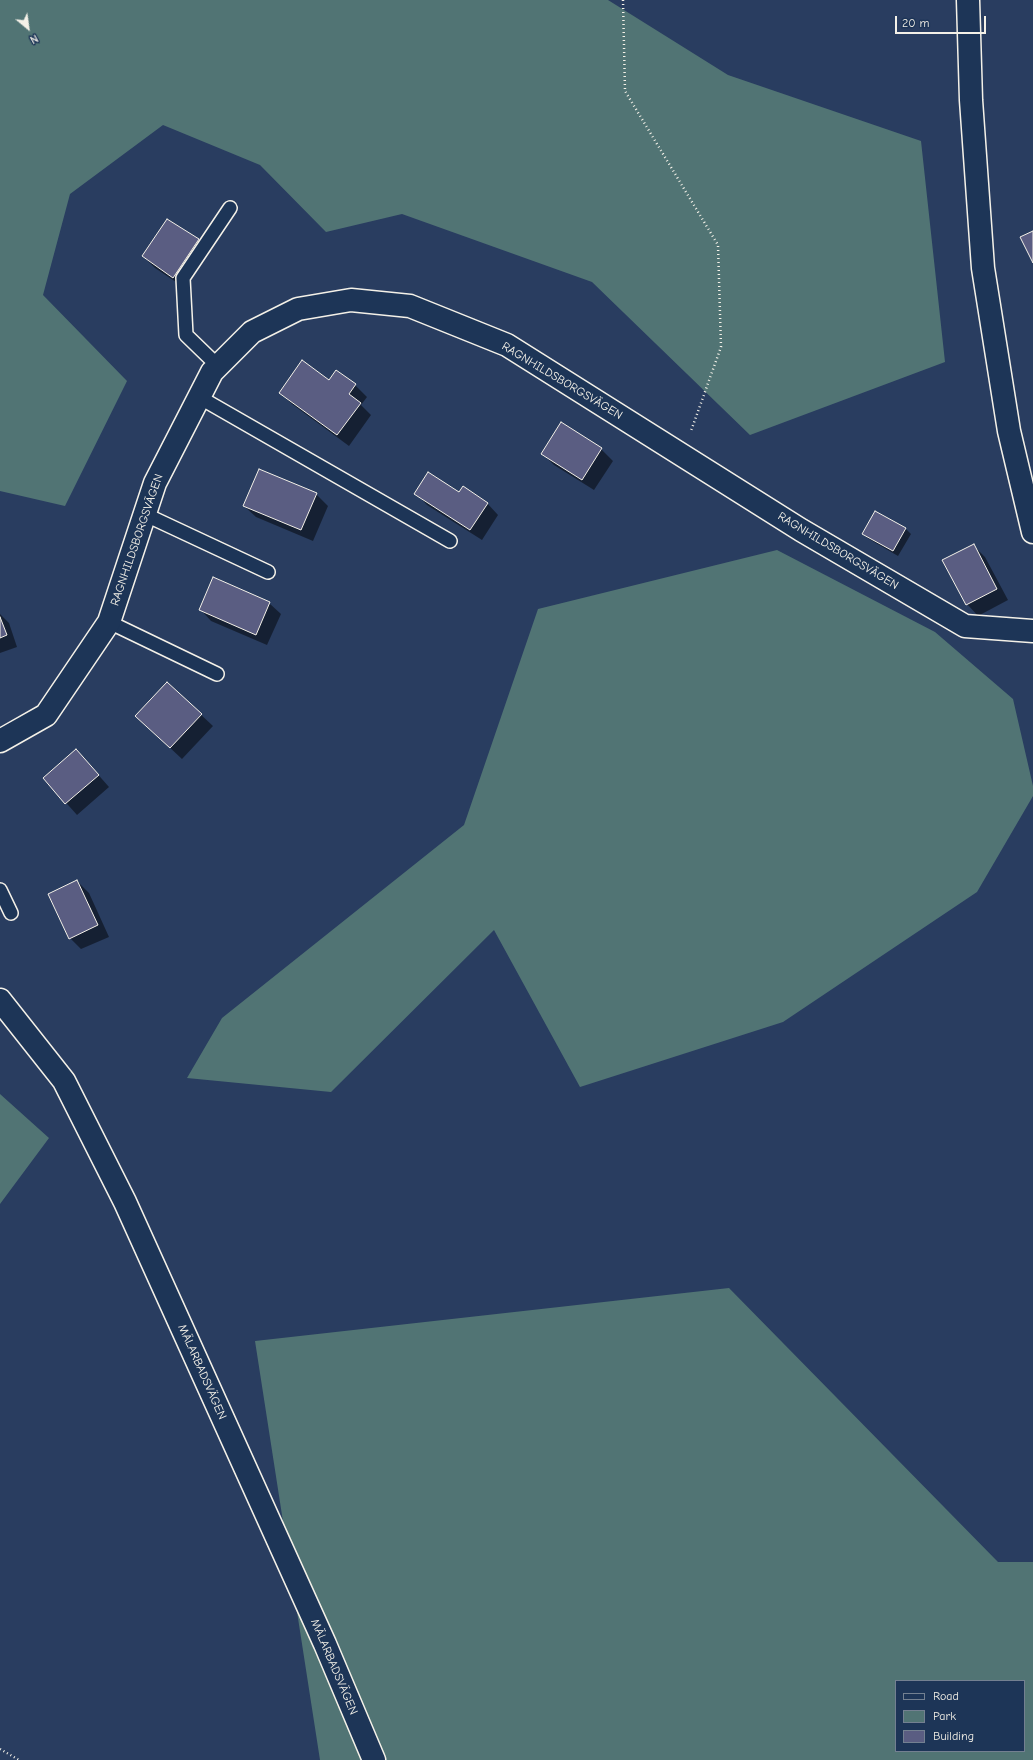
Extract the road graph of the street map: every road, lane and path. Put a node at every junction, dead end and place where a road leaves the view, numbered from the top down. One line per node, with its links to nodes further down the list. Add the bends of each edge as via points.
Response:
1 (623, 0): 6 (path, via 625,91 718,245 721,347)
2 (968, 0): 8 (street, via 971,100 983,268 1009,432)
3 (230, 208): 4 (lane, via 183,278 186,335)
4 (218, 366): 5 (street, RAGNHILDSBORGSVÄGEN, via 212,372); 6 (street, RAGNHILDSBORGSVÄGEN, via 252,332 298,309 352,300 410,306 507,346)
5 (199, 398): 7 (street, RAGNHILDSBORGSVÄGEN, via 155,482); 9 (lane)
6 (683, 456): 12 (street, RAGNHILDSBORGSVÄGEN, via 801,530 965,626)
7 (144, 514): 10 (lane); 11 (street, RAGNHILDSBORGSVÄGEN)
8 (1033, 532)
9 (450, 541)
10 (268, 572)
11 (109, 622): 13 (lane); 14 (street, RAGNHILDSBORGSVÄGEN, via 46,714)
12 (1033, 632)
13 (217, 674)
14 (0, 742)
15 (0, 890): 16 (lane)
16 (12, 913)
17 (0, 1000): 20 (street, MÄLARBADSVÄGEN, via 64,1081 125,1202 325,1644)
18 (0, 1749): 19 (path)
19 (19, 1760)
20 (374, 1760)

